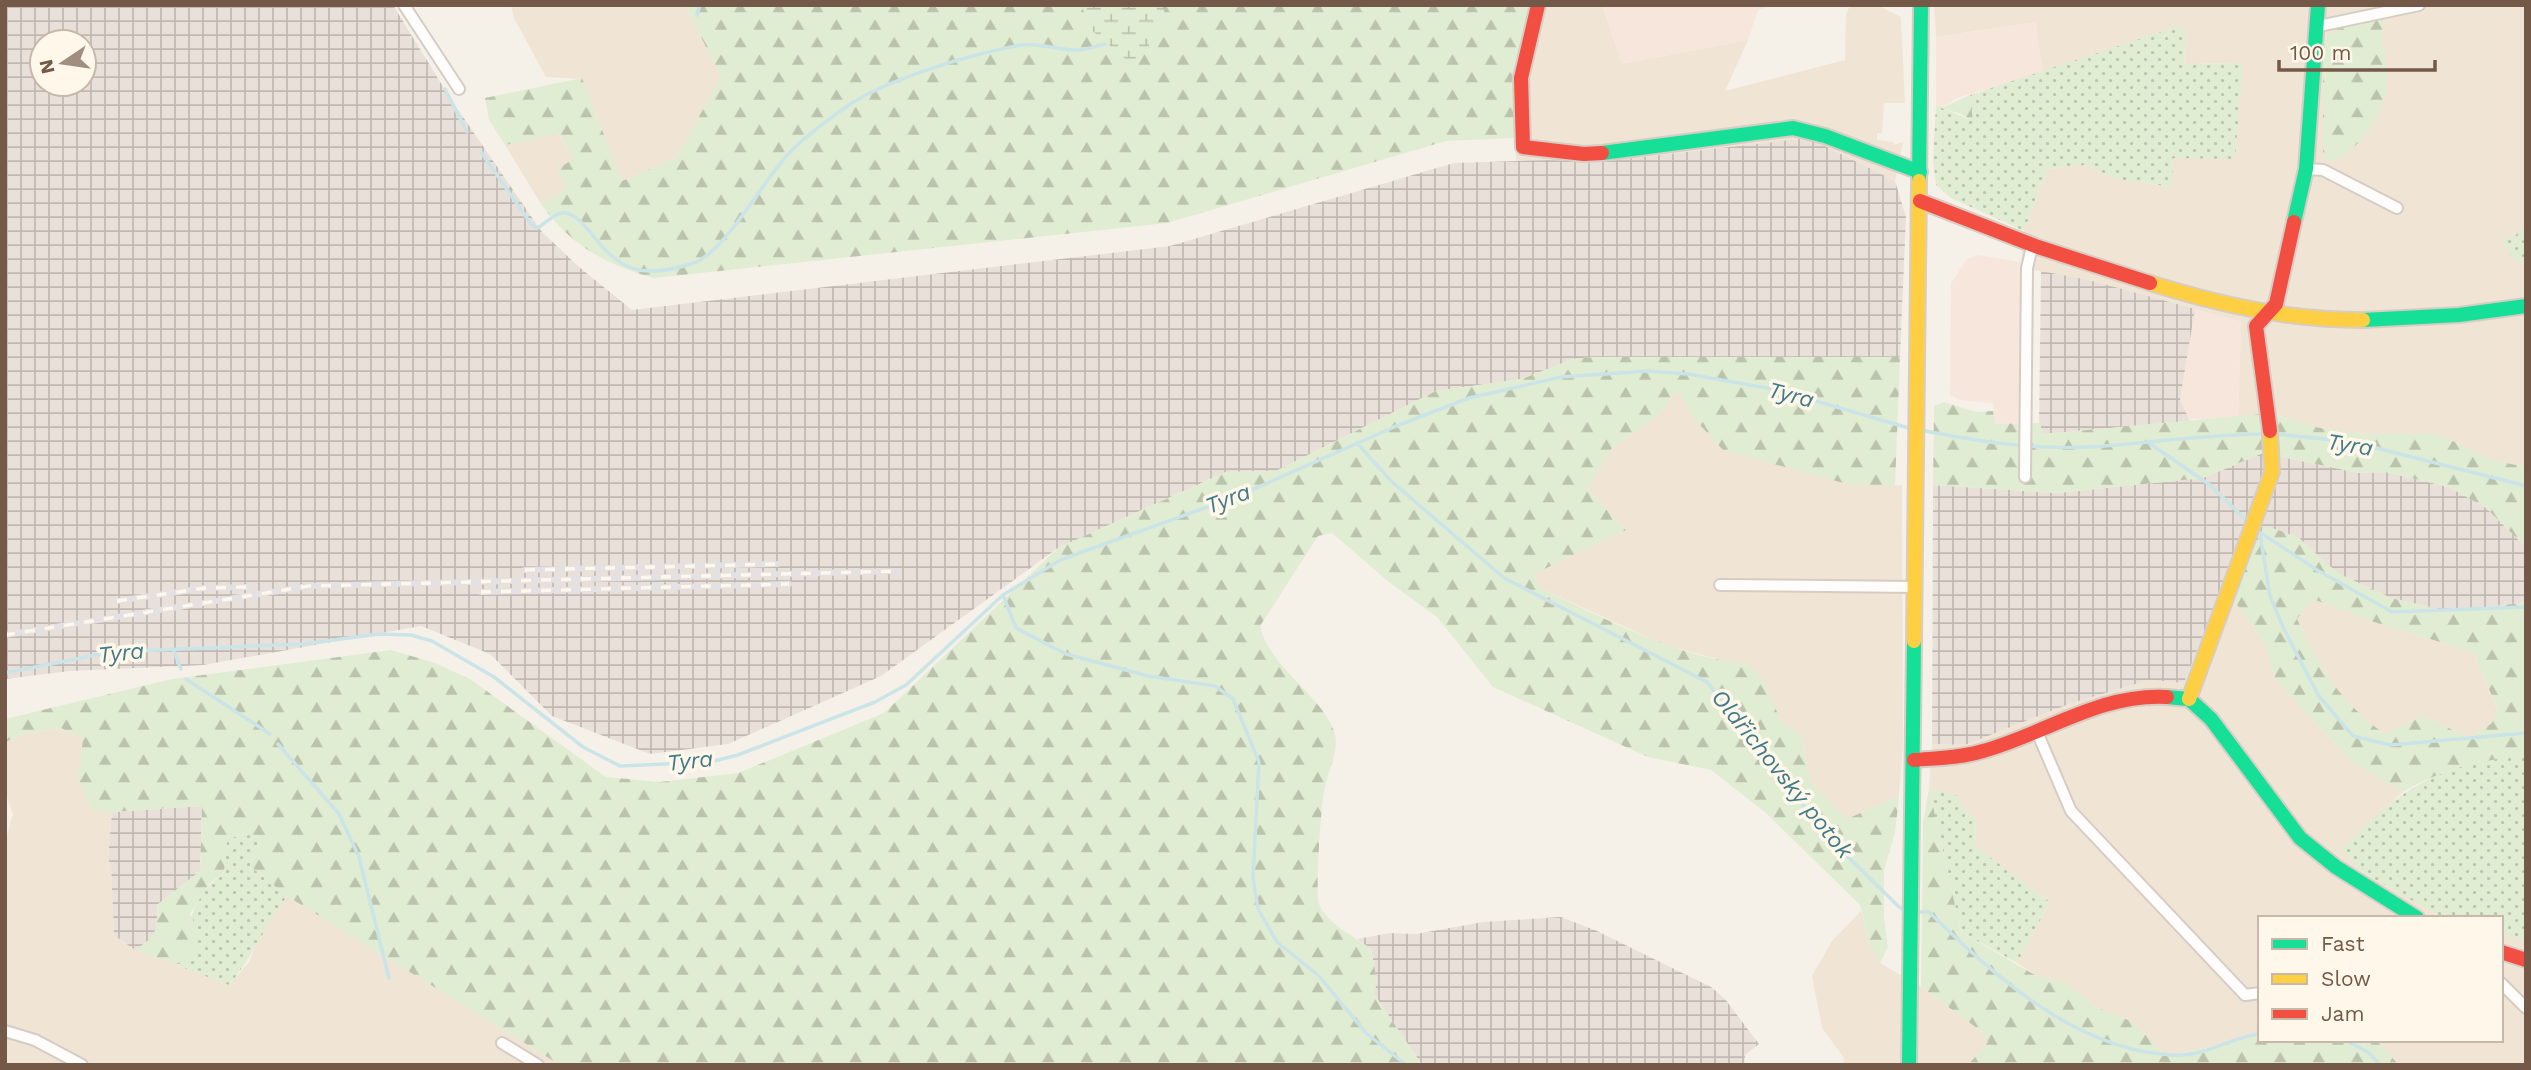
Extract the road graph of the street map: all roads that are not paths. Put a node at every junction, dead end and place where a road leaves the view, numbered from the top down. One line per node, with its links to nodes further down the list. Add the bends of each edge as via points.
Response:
1 (404, 5): 7 (street)
2 (1538, 5): 9 (street, via 1521,78 1522,147 1584,154 1793,128)
3 (1921, 5): 9 (street)
4 (2318, 5): 6 (street)
5 (2419, 5): 6 (street)
6 (2319, 26): 8 (street)
7 (459, 89)
8 (2306, 169): 11 (street, via 2323,170); 14 (street, via 2276,304)
9 (1920, 172): 10 (street)
10 (1920, 201): 12 (street); 17 (street)
11 (2398, 208)
12 (2032, 247): 14 (street); 15 (street, via 2027,268)
13 (2526, 306): 14 (street, via 2397,317)
14 (2266, 313): 18 (street, via 2256,326 2272,472)
15 (2025, 477)
16 (1720, 585): 17 (street)
17 (1916, 587): 20 (street)
18 (2189, 699): 19 (street, via 2148,696 2104,704); 21 (street, via 2211,719 2300,838)
19 (2037, 732): 20 (street, via 1959,757); 25 (street, via 2071,811 2245,995)
20 (1914, 760): 31 (street)
21 (2409, 916)
22 (2503, 953): 23 (street)
23 (2526, 960)
24 (2503, 985): 26 (street)
25 (2258, 993)
26 (2526, 1009)
27 (5, 1031): 29 (street, via 35,1040)
28 (502, 1043): 30 (street)
29 (82, 1065)
30 (538, 1065)
31 (1909, 1065)

